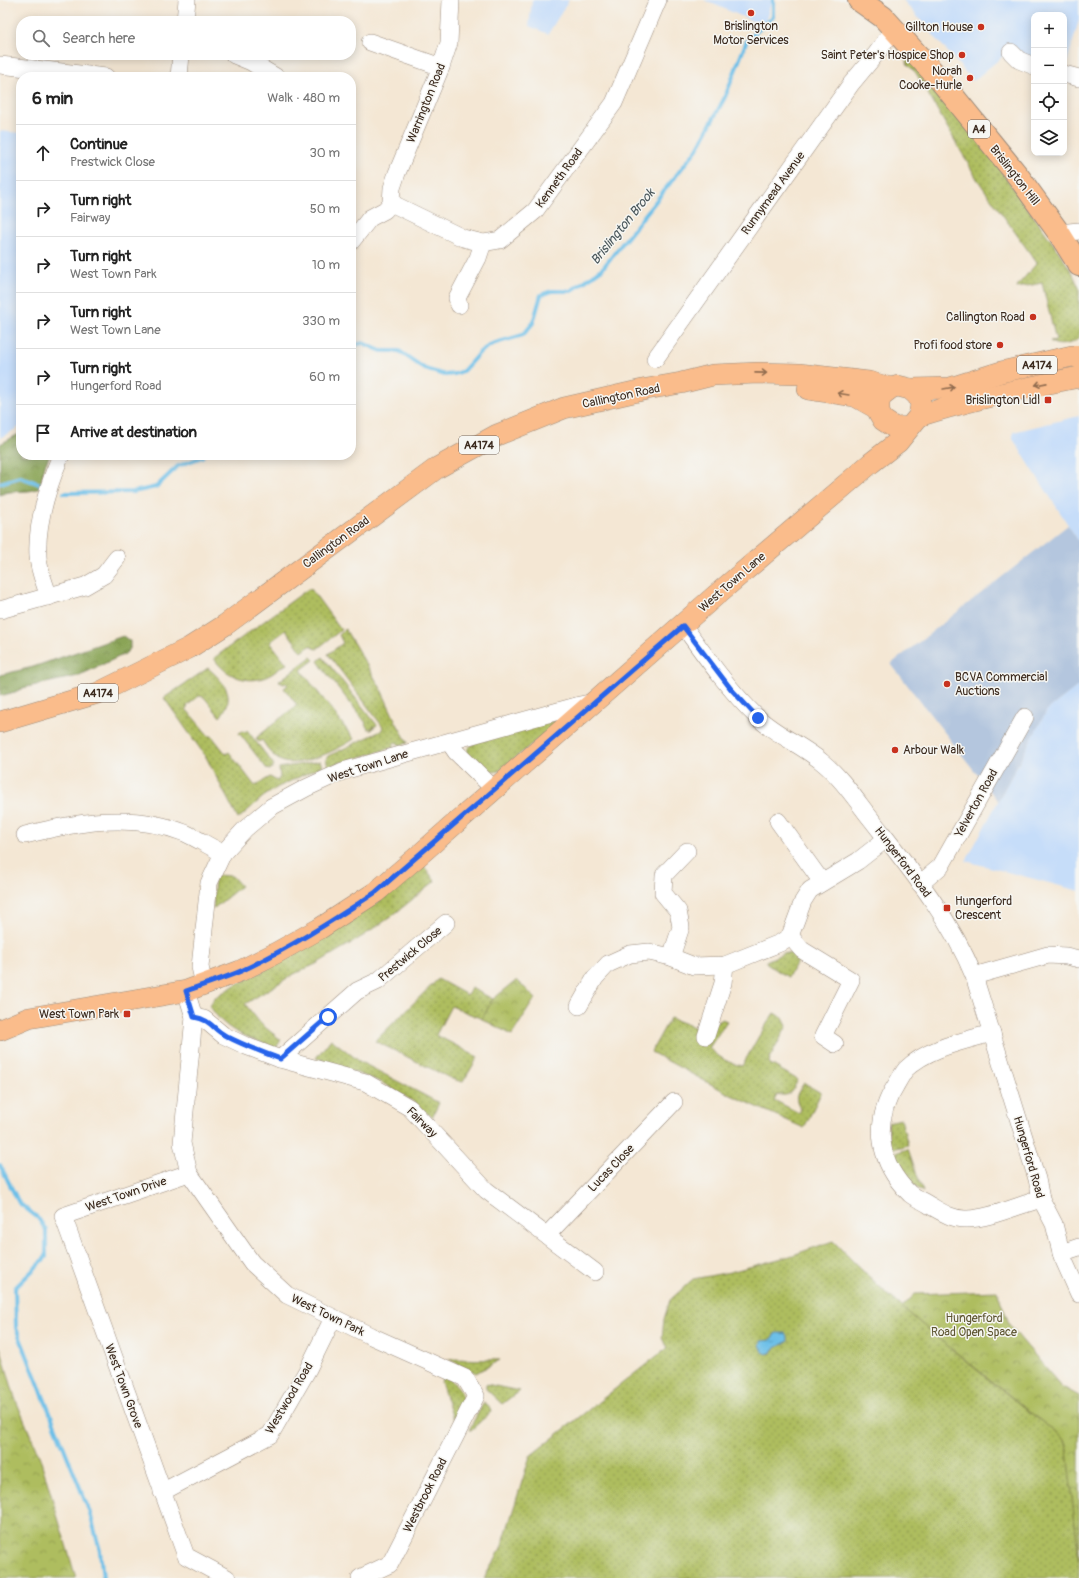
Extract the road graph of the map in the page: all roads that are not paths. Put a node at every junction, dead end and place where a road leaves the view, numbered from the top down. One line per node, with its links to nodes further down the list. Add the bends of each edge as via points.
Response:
1 (187, 0): 6 (street)
2 (450, 0): 13 (street, Warrington Road, via 449,43)
3 (658, 0): 22 (street, Kenneth Road, via 614,103 573,160 535,211 500,240)
4 (859, 0): 5 (highway, Brislington Hill / A4)
5 (884, 15): 20 (highway, Brislington Hill / A4, via 1008,164); 26 (street, Runnymead Avenue, via 876,54 851,84)
6 (185, 16)
7 (370, 42): 13 (street)
8 (1012, 52): 12 (street, via 1019,60)
9 (181, 60): 15 (street)
10 (246, 60): 16 (street)
11 (0, 65): 14 (street)
12 (1031, 65)
13 (441, 67): 19 (street, Warrington Road, via 397,173)
14 (62, 72)
15 (179, 72)
16 (268, 72)
17 (1067, 75): 18 (street)
18 (1079, 78)
19 (391, 203): 21 (street, via 385,210 370,218); 22 (street, Kenneth Road, via 463,238)
20 (1069, 232): 23 (highway, Brislington Hill / A4)
21 (356, 236)
22 (483, 243): 24 (street, via 457,298)
23 (1079, 265)
24 (460, 305)
25 (1077, 355): 29 (main road, A4174, one-way to 25, via 950,388 1001,372)
26 (655, 359)
27 (1079, 377): 31 (main road, A4174, one-way to 31, via 951,405)
28 (681, 384): 29 (main road, A4174, one-way to 29, via 713,375 758,373 799,374); 30 (main road, A4174, one-way to 28, via 855,396 808,389); 40 (main road, Callington Road / A4174, via 564,408 497,435 437,468 225,625 189,648 98,693)
29 (901, 388): 30 (main road, via 882,395 879,400); 31 (main road, via 918,396 921,405)
30 (880, 414): 31 (main road, A4174, via 895,428); 33 (main road, West Town Lane, via 883,434)
31 (914, 421): 33 (main road, West Town Lane, via 898,442)
32 (59, 460): 35 (street, via 39,526 38,557)
33 (871, 463): 37 (main road, West Town Lane)
34 (117, 558): 35 (street, via 104,575 85,586)
35 (49, 597): 36 (street)
36 (0, 610)
37 (683, 626): 38 (main road, West Town Lane); 45 (street, Hungerford Road, via 731,689 758,718 822,762 843,784)
38 (594, 702): 41 (street, West Town Lane); 42 (main road, West Town Lane)
39 (1025, 717): 49 (street, Yelverton Road, via 941,866)
40 (0, 722)
41 (450, 742): 42 (street, via 456,752); 47 (street, West Town Lane, via 343,771 306,788 271,807 245,829)
42 (495, 790): 56 (main road, West Town Lane, via 382,887 357,904 276,953 240,971)
43 (778, 821): 48 (street)
44 (25, 835): 47 (street, via 62,826 109,820 152,823 184,834)
45 (886, 839): 48 (street, via 858,861); 49 (street, Hungerford Road)
46 (687, 851): 52 (street, via 664,875 663,893 678,911 681,927)
47 (223, 853): 56 (street, West Town Lane, via 209,883 200,967)
48 (822, 882): 51 (street, via 810,890 803,901)
49 (920, 884): 55 (street, Hungerford Road, via 944,916)
50 (446, 923): 63 (street, Prestwick Close, via 378,981 357,990)
51 (790, 936): 54 (street, via 780,943); 62 (street, via 802,950 852,980 823,1036)
52 (671, 957): 54 (street, via 694,966); 57 (street, via 649,952 630,954 608,964 595,978)
53 (1079, 959): 55 (street, via 1048,955)
54 (725, 965): 61 (street)
55 (974, 976): 60 (street, Hungerford Road)
56 (195, 988): 58 (street, West Town Park); 59 (main road, West Town Lane, via 29,1018)
57 (579, 1006)
58 (194, 1017): 63 (street, Fairway, via 204,1019 223,1035); 65 (street, West Town Park, via 182,1143)
59 (0, 1030)
60 (992, 1033): 66 (street, Hungerford Road); 66 (street, via 924,1055 906,1070 888,1098 881,1125 883,1153 893,1173 911,1194 952,1217 978,1218)
61 (706, 1036)
62 (835, 1044)
63 (280, 1059): 68 (street, Fairway, via 365,1082 410,1108 486,1190)
64 (674, 1102): 68 (street, Lucas Close)
65 (189, 1173): 67 (street, West Town Drive); 73 (street, West Town Park, via 252,1263 287,1295)
66 (1041, 1198): 70 (street, Hungerford Road, via 1054,1224)
67 (63, 1216): 75 (street, West Town Grove)
68 (547, 1235): 71 (street, Fairway)
69 (1079, 1247): 70 (street)
70 (1061, 1253): 72 (street, Hungerford Road)
71 (595, 1272)
72 (1079, 1294)
73 (332, 1318): 74 (street, West Town Park, via 465,1378); 75 (street, Westwood Road, via 308,1369 270,1435)
74 (476, 1396): 77 (street, Westbrook Road, via 390,1564)
75 (162, 1492): 76 (street, West Town Grove, via 186,1556)
76 (227, 1578)
77 (360, 1578)

